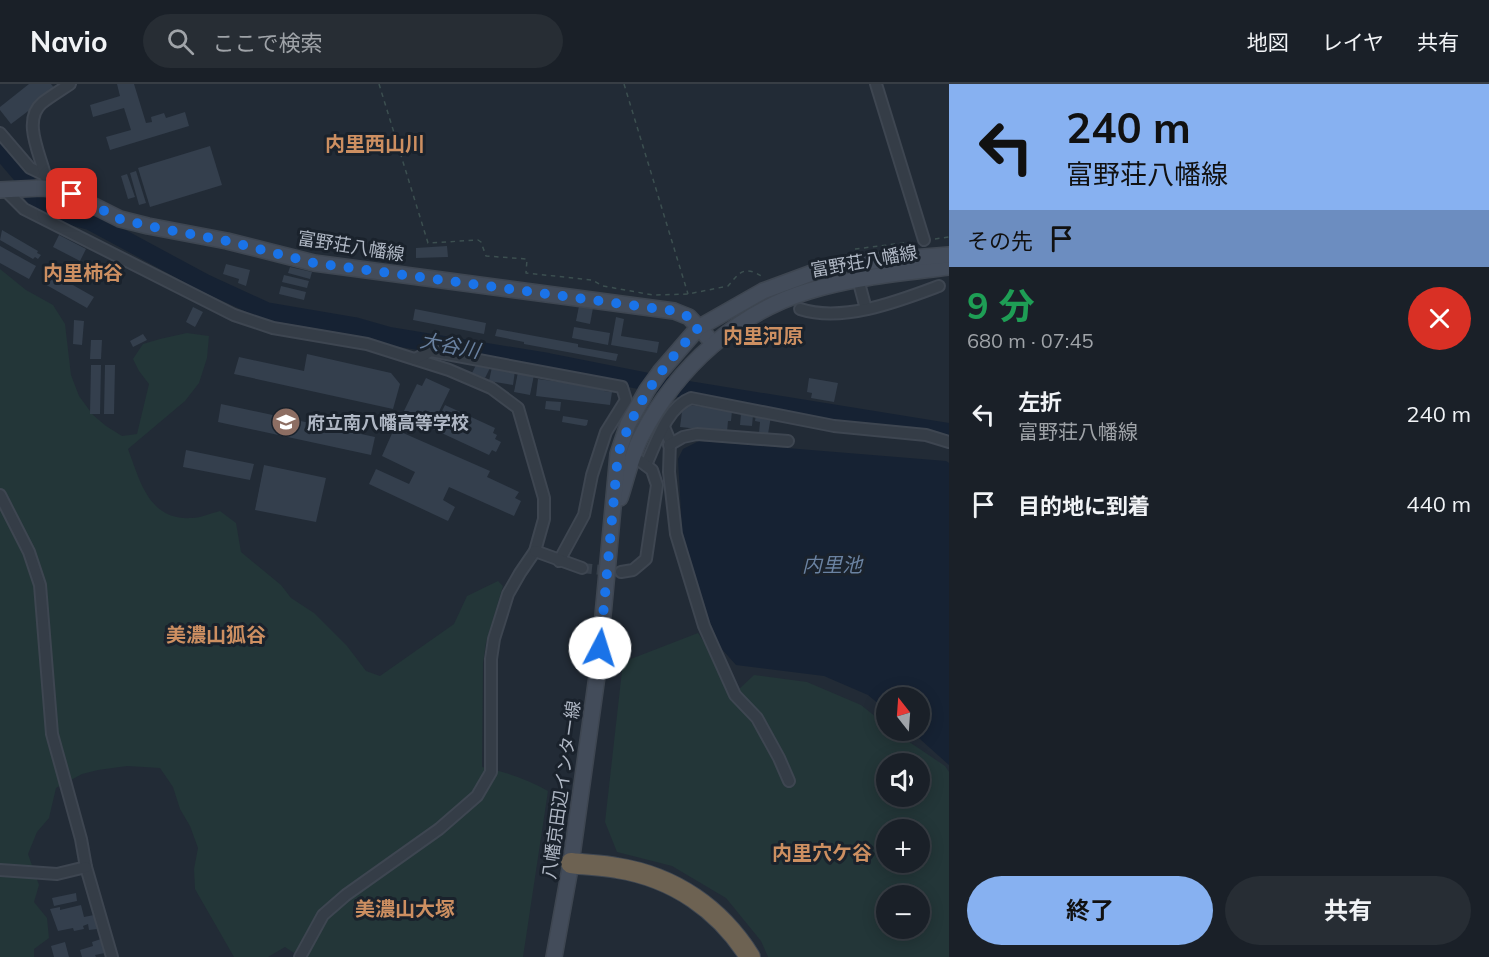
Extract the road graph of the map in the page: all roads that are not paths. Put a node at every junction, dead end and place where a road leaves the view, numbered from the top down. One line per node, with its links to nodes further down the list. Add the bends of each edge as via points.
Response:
1 (70, 84): 4 (street, via 40,104 34,113 32,123)
2 (876, 84): 6 (street)
3 (0, 134): 4 (street)
4 (47, 184): 5 (main road, 富野荘八幡線); 13 (main road, 富野荘八幡線, via 120,219 314,263 675,311 689,317)
5 (8, 190): 15 (street, via 24,209 234,315 273,328 366,344)
6 (924, 240)
7 (949, 255): 13 (main road, 富野荘八幡線, via 851,263 820,270 763,291)
8 (949, 267): 9 (main road, 富野荘八幡線)
9 (858, 279): 12 (street); 14 (main road, 富野荘八幡線, via 787,300 753,316)
10 (939, 286): 12 (street)
11 (800, 309): 12 (street, via 825,313)
12 (866, 309)
13 (698, 328): 14 (main road, 富野荘八幡線); 20 (main road, 八幡京田辺インター線, via 648,390 628,424)
14 (714, 344): 21 (main road, 八幡京田辺インター線, via 682,376 642,434)
15 (415, 359): 24 (street, via 491,388 518,408 544,498 544,519); 25 (street, via 431,351 622,387 626,400 606,432 584,515)
16 (664, 427): 18 (street, via 680,402 691,398 834,426 926,435); 19 (street); 21 (street)
17 (788, 441): 19 (street, via 697,434)
18 (949, 442)
19 (669, 445): 28 (street, via 675,534 704,626 735,695 757,718)
20 (618, 454): 21 (street); 23 (main road, 八幡京田辺インター線)
21 (640, 462): 23 (main road, 八幡京田辺インター線); 27 (street, via 652,470 657,485 646,559 633,570)
22 (0, 495): 30 (street, via 29,552 39,585 52,734)
23 (612, 521): 29 (main road, 八幡京田辺インター線, via 598,669)
24 (535, 551): 25 (street); 33 (street, via 508,594 494,639 491,772 477,796 439,829 323,915)
25 (559, 561): 26 (street)
26 (582, 568)
27 (621, 572)
28 (789, 781)
29 (571, 864): 34 (main road, 八幡京田辺インター線); 35 (highway, via 649,884 677,898 704,915); 36 (highway, via 617,868 672,884 710,909)
30 (86, 867): 31 (street, via 57,874); 32 (street)
31 (0, 870)
32 (112, 957)
33 (300, 957)
34 (554, 957)
35 (739, 957)
36 (750, 957)

